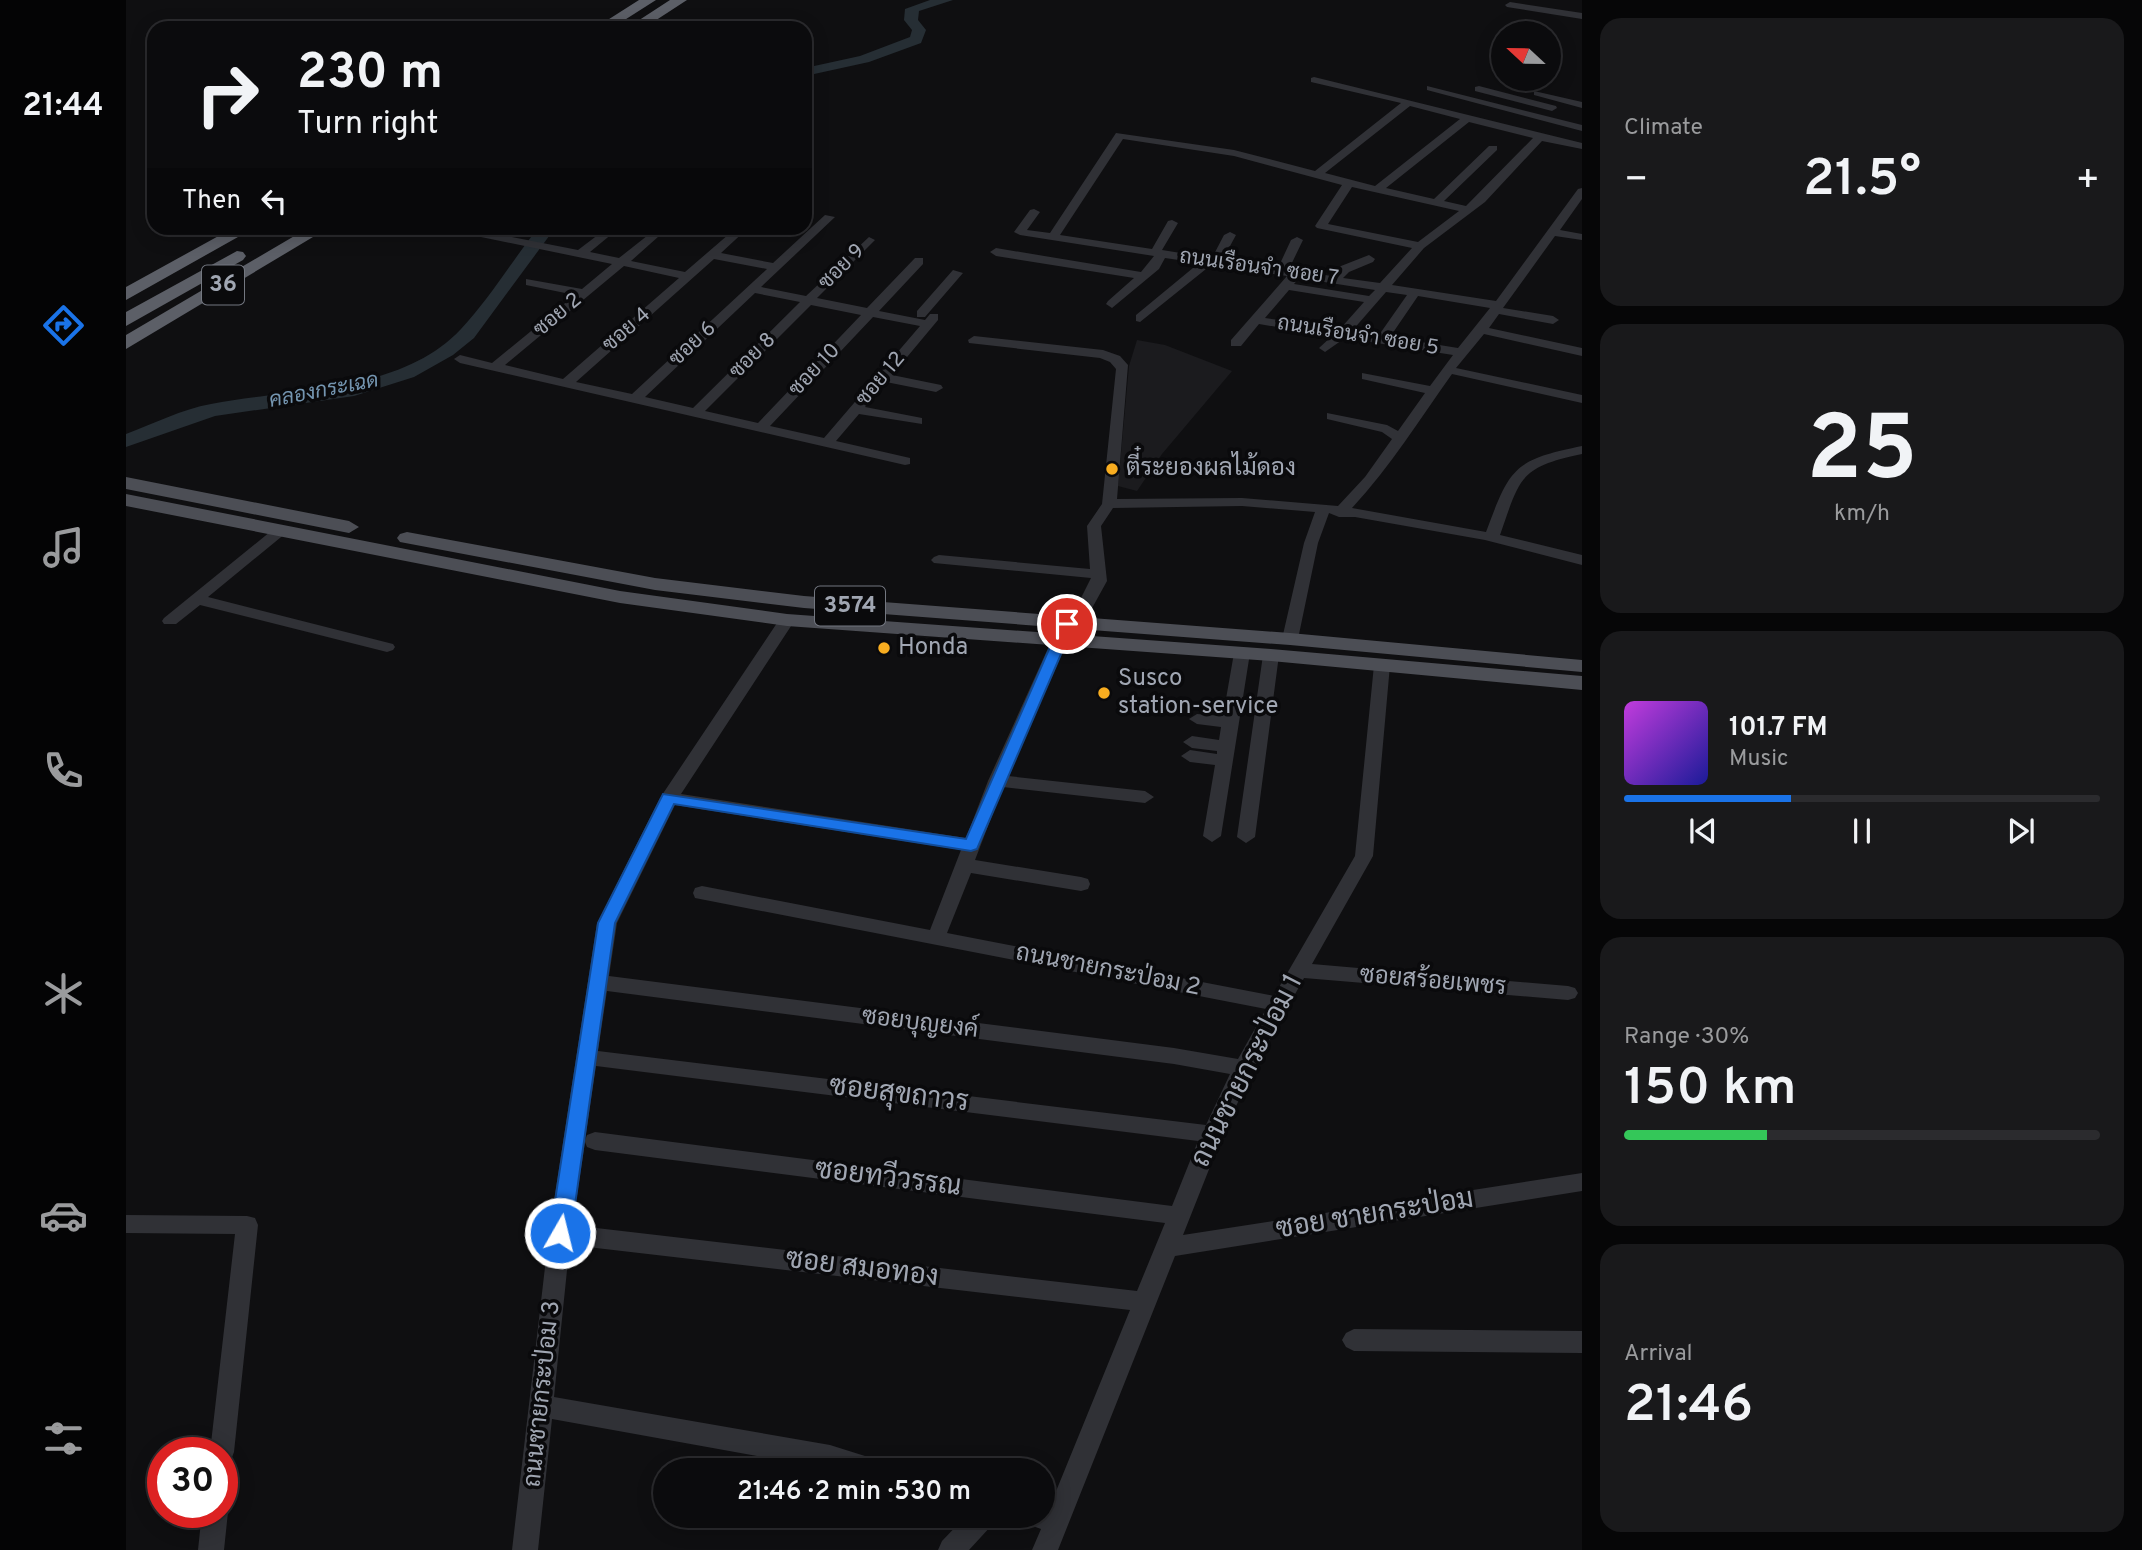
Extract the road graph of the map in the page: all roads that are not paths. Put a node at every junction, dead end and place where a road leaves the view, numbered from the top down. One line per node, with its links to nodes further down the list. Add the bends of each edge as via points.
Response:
1 (649, 0): 5 (highway)
2 (680, 0): 6 (highway)
3 (1510, 5): 4 (street)
4 (1582, 16)
5 (614, 21)
6 (646, 21)
7 (1314, 80): 13 (street)
8 (1430, 89): 16 (street)
9 (1479, 89): 12 (street)
10 (1529, 91): 11 (street)
11 (1537, 93): 12 (street); 15 (street)
12 (1523, 100): 16 (street); 18 (street)
13 (1409, 102): 17 (street); 25 (street)
14 (1456, 104): 17 (street)
15 (1582, 105)
16 (1508, 109): 20 (street); 21 (street)
17 (1440, 113): 19 (street)
18 (1582, 116)
19 (1465, 120): 20 (street); 27 (street)
20 (1487, 126): 22 (street)
21 (1582, 128)
22 (1539, 138): 23 (street); 30 (street)
23 (1582, 146)
24 (1493, 148): 29 (street)
25 (1315, 175): 26 (street); 46 (street, via 1234,153 1120,135)
26 (1349, 183): 27 (street); 50 (street, via 1321,226)
27 (1377, 190): 29 (street)
28 (1582, 191): 34 (street)
29 (1436, 203): 30 (street)
30 (1467, 210): 50 (street)
31 (1034, 212): 46 (street, ถนนเรือนจำ ซอย 7, via 1020,232)
32 (829, 217): 35 (street, ซอย 6)
33 (1172, 223): 53 (street)
34 (1554, 232): 47 (street); 75 (street)
35 (812, 233)
36 (205, 235): 63 (highway, 36)
37 (232, 235): 71 (highway, 36)
38 (275, 235): 79 (highway, 36)
39 (307, 235): 86 (highway, 36)
40 (506, 235): 51 (street)
41 (605, 235): 51 (street)
42 (654, 235): 54 (street, ซอย 2)
43 (734, 235): 58 (street, ซอย 4)
44 (810, 235): 64 (street, ซอย 6)
45 (1230, 235): 57 (street)
46 (1053, 237): 53 (street, ถนนเรือนจำ ซอย 7)
47 (1582, 237)
48 (869, 240): 72 (street, ซอย 9)
49 (1297, 240): 59 (street)
50 (1420, 246): 68 (street)
51 (584, 251): 54 (street)
52 (996, 252): 62 (street)
53 (1158, 253): 57 (street, ถนนเรือนจำ ซอย 7); 62 (street, via 1155,265)
54 (624, 259): 58 (street); 70 (street, ซอย 2)
55 (1369, 259): 65 (street, via 1345,269)
56 (919, 261): 76 (street, ซอย 10)
57 (1212, 261): 59 (street, ถนนเรือนจำ ซอย 7); 78 (street)
58 (701, 265): 64 (street); 96 (street, ซอย 4)
59 (1282, 271): 61 (street, ถนนเรือนจำ ซอย 7)
60 (957, 272): 77 (street, ซอย 12)
61 (1297, 273): 65 (street, ถนนเรือนจำ ซอย 7); 67 (street)
62 (1143, 276): 74 (street)
63 (126, 277)
64 (763, 278): 72 (street); 99 (street, ซอย 6)
65 (1335, 279): 68 (street, ถนนเรือนจำ ซอย 7)
66 (530, 282): 70 (street)
67 (1287, 286): 73 (street); 80 (street)
68 (1383, 286): 69 (street, ถนนเรือนจำ ซอย 7); 73 (street)
69 (1416, 292): 75 (street, ถนนเรือนจำ ซอย 7); 84 (street)
70 (583, 293): 92 (street, ซอย 2)
71 (126, 294)
72 (812, 297): 76 (street); 102 (street, ซอย 8)
73 (1372, 300): 83 (street)
74 (1112, 304)
75 (1496, 307): 81 (street, ถนนเรือนจำ ซอย 7); 82 (street)
76 (873, 309): 77 (street); 105 (street, ซอย 10)
77 (928, 318): 95 (street, ซอย 12)
78 (1140, 318)
79 (126, 320)
80 (1256, 320): 83 (street, ถนนเรือนจำ ซอย 5); 87 (street)
81 (1553, 320)
82 (1481, 330): 89 (street); 90 (street)
83 (1344, 332): 84 (street, ถนนเรือนจำ ซอย 5); 88 (street)
84 (1383, 338): 89 (street, ถนนเรือนจำ ซอย 5)
85 (974, 340): 112 (street, via 1102,354 1123,368)
86 (126, 343)
87 (1236, 343)
88 (1325, 348)
89 (1461, 352): 93 (street)
90 (1582, 352)
91 (460, 359): 92 (street)
92 (495, 367): 96 (street)
93 (1449, 370): 98 (street); 100 (street)
94 (1367, 376): 98 (street)
95 (883, 377): 97 (street); 101 (street, ซอย 12)
96 (566, 383): 99 (street)
97 (936, 388)
98 (1434, 391): 106 (street)
99 (635, 398): 102 (street)
100 (1582, 399)
101 (856, 409): 104 (street); 107 (street, ซอย 12)
102 (696, 413): 105 (street)
103 (1332, 416): 106 (street, via 1387,429)
104 (917, 421)
105 (761, 428): 107 (street)
106 (1401, 439): 114 (street)
107 (827, 443): 109 (street)
108 (1582, 450): 116 (street, via 1545,457 1520,469)
109 (905, 461)
110 (126, 483): 123 (main road, 3574, via 655,584)
111 (126, 500): 115 (main road, 3574)
112 (1109, 504): 113 (street); 119 (street, via 1094,526)
113 (1323, 509): 114 (street); 124 (street)
114 (1339, 513): 116 (street)
115 (281, 530): 120 (street); 121 (main road, 3574, via 620,597)
116 (1492, 536): 118 (street)
117 (939, 560): 119 (street)
118 (1582, 560)
119 (1099, 573): 123 (street, via 1099,582)
120 (196, 599): 122 (street); 125 (street)
121 (787, 620): 123 (main road, 3574); 139 (street, ถนนชายกระป่อม 3)
122 (170, 621)
123 (1071, 630): 124 (main road, 3574); 126 (main road, 3574); 135 (street)
124 (1290, 639): 129 (main road, 3574)
125 (387, 647)
126 (1241, 653): 127 (main road, 3574); 132 (street)
127 (1271, 655): 128 (main road, 3574); 137 (street)
128 (1382, 665): 130 (main road, 3574); 147 (street, ถนนชายกระป่อม 1, via 1364,856)
129 (1582, 666)
130 (1582, 683)
131 (1197, 719): 132 (street)
132 (1230, 722): 134 (street)
133 (1191, 749): 134 (street)
134 (1225, 753): 136 (street)
135 (997, 781): 138 (street); 142 (street)
136 (1219, 790): 137 (street); 140 (street)
137 (1251, 796): 141 (street)
138 (1145, 797)
139 (669, 798): 142 (street); 148 (street, ถนนชายกระป่อม 3, via 607,923)
140 (1212, 836)
141 (1246, 837)
142 (971, 845): 143 (street)
143 (964, 865): 144 (street); 146 (street)
144 (1081, 884)
145 (702, 893): 146 (street, ถนนชายกระป่อม 2)
146 (936, 938): 150 (street, ถนนชายกระป่อม 2)
147 (1298, 970): 149 (street, ซอยสร้อยเพชร); 150 (street, ถนนชายกระป่อม 1)
148 (597, 982): 151 (street, ถนนชายกระป่อม 3); 152 (street, ซอยบุญยงค์)
149 (1568, 993)
150 (1279, 1004): 152 (street, ถนนชายกระป่อม 1)
151 (585, 1057): 153 (street, ซอยสุขถาวร); 163 (street, ถนนชายกระป่อม 3)
152 (1243, 1068): 153 (street, ถนนชายกระป่อม 1)
153 (1212, 1133): 156 (street, ถนนชายกระป่อม 1)
154 (595, 1141): 156 (street, ซอยทวีวรรณ)
155 (1582, 1182): 159 (street, ซอย ชายกระป่อม)
156 (1181, 1216): 159 (street, ถนนชายกระป่อม 1)
157 (126, 1224): 164 (street, via 247,1225)
158 (579, 1236): 160 (street, ซอย สมอทอง)
159 (1168, 1247): 160 (street, ถนนชายกระป่อม 1)
160 (1145, 1302): 166 (street, ถนนชายกระป่อม 1)
161 (1354, 1340): 162 (street)
162 (1582, 1342)
163 (542, 1406): 165 (street); 171 (street, ถนนชายกระป่อม 3)
164 (224, 1437)
165 (833, 1458)
166 (1055, 1502)
167 (213, 1528): 170 (street)
168 (972, 1528): 172 (street)
169 (1047, 1528): 173 (street, ถนนชายกระป่อม 1)
170 (211, 1550)
171 (525, 1550)
172 (951, 1550)
173 (1045, 1550)

